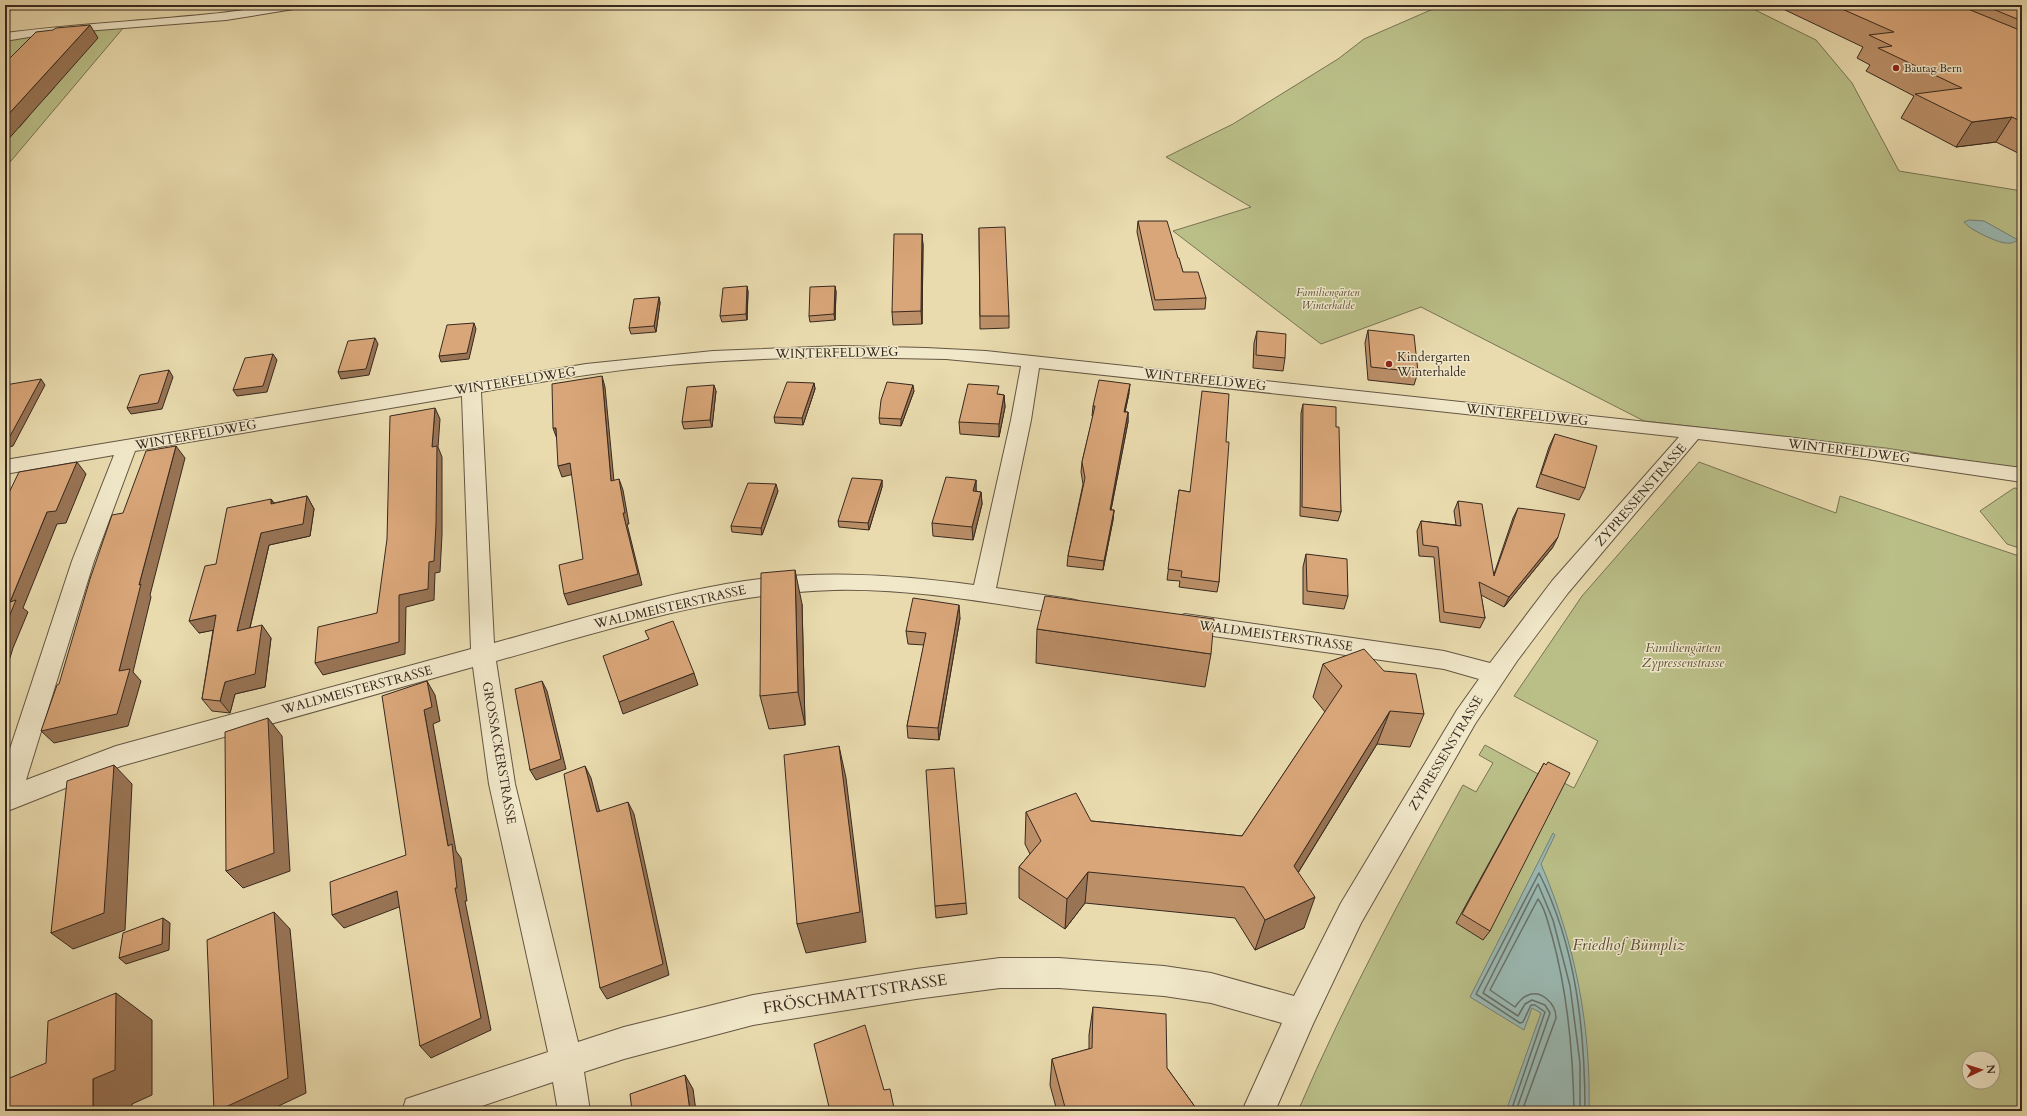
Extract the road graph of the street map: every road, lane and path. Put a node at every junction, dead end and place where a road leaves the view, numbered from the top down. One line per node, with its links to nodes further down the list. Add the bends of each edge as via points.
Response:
1 (9, 5): 3 (street)
2 (300, 5): 4 (street, via 226,17 48,31)
3 (5, 9)
4 (5, 37)
5 (1030, 362): 6 (street, WINTERFELDWEG, via 930,353 866,351 764,354 626,364); 7 (street, WINTERFELDWEG); 11 (street, via 1021,420)
6 (470, 388): 8 (street, WINTERFELDWEG); 14 (street, GROSSACKERSTRASSE)
7 (1693, 433): 10 (street, WINTERFELDWEG, via 1882,455); 15 (street, ZYPRESSENSTRASSE, via 1560,586)
8 (127, 446): 9 (street, WINTERFELDWEG); 16 (street, WALDMEISTERSTRASSE, via 83,561)
9 (5, 467)
10 (2022, 475)
11 (983, 594): 12 (street, WALDMEISTERSTRASSE); 14 (street, WALDMEISTERSTRASSE, via 866,582 824,582 756,588 648,610)
12 (1095, 610)
13 (1167, 621): 15 (street, WALDMEISTERSTRASSE, via 1444,660)
14 (483, 655): 16 (street, WALDMEISTERSTRASSE, via 116,757); 18 (street, GROSSACKERSTRASSE, via 502,784)
15 (1495, 674): 17 (street, ZYPRESSENSTRASSE, via 1466,717 1351,913)
16 (6, 800)
17 (1302, 1013): 18 (street, FRÖSCHMATTSTRASSE, via 1212,988 1164,981 1059,973 1000,973 753,1010); 21 (street, ZYPRESSENSTRASSE)
18 (566, 1060): 19 (street, FRÖSCHMATTSTRASSE); 20 (street, GROSSACKERSTRASSE)
19 (418, 1111)
20 (574, 1111)
21 (1258, 1111)

